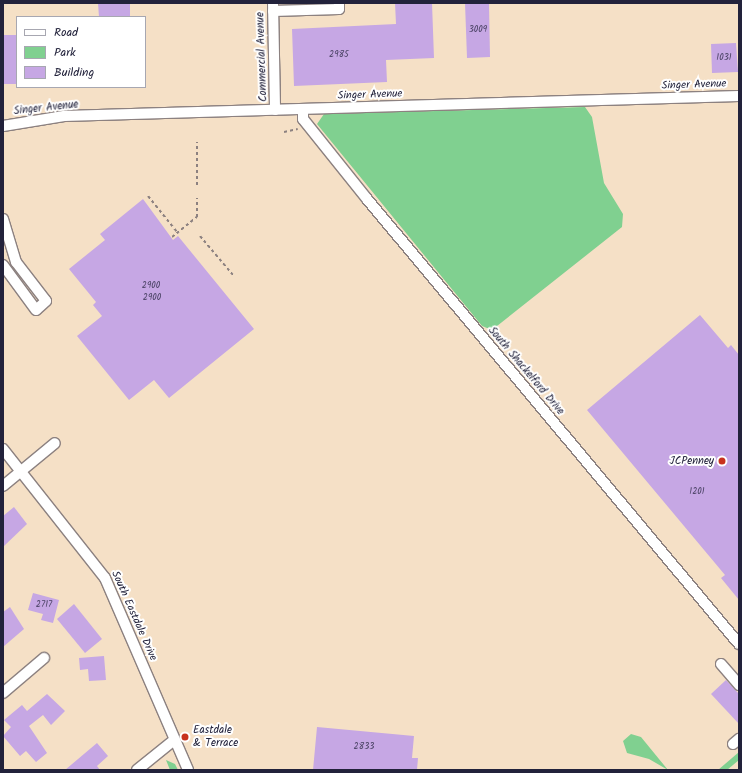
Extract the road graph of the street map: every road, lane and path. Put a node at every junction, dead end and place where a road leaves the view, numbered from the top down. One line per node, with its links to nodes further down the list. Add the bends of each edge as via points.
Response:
1 (339, 3): 2 (street, via 339,9)
2 (273, 7): 5 (street, Commercial Avenue)
3 (739, 96): 4 (street, Singer Avenue)
4 (303, 109): 5 (street, Singer Avenue); 25 (street, South Shackelford Drive, via 303,119 367,199)
5 (275, 110): 6 (street, Singer Avenue, via 64,116)
6 (3, 126)
7 (300, 128): 8 (path)
8 (284, 132)
9 (197, 142): 10 (path)
10 (197, 185)
11 (148, 196): 16 (path)
12 (197, 198): 14 (path, via 197,218)
13 (3, 219): 19 (street, via 16,262 46,301 36,310)
14 (190, 223): 15 (path); 16 (path)
15 (193, 227)
16 (178, 233): 18 (path)
17 (200, 236): 20 (path)
18 (172, 237)
19 (3, 265)
20 (233, 275)
21 (55, 443): 23 (street)
22 (3, 449): 23 (street, South Eastdale Drive)
23 (21, 471): 24 (street); 30 (street, South Eastdale Drive, via 105,578)
24 (3, 486)
25 (739, 644)
26 (44, 658): 29 (street)
27 (721, 664): 28 (street)
28 (739, 685)
29 (3, 693)
30 (174, 740): 31 (street); 32 (street, South Eastdale Drive)
31 (137, 770)
32 (188, 770)

